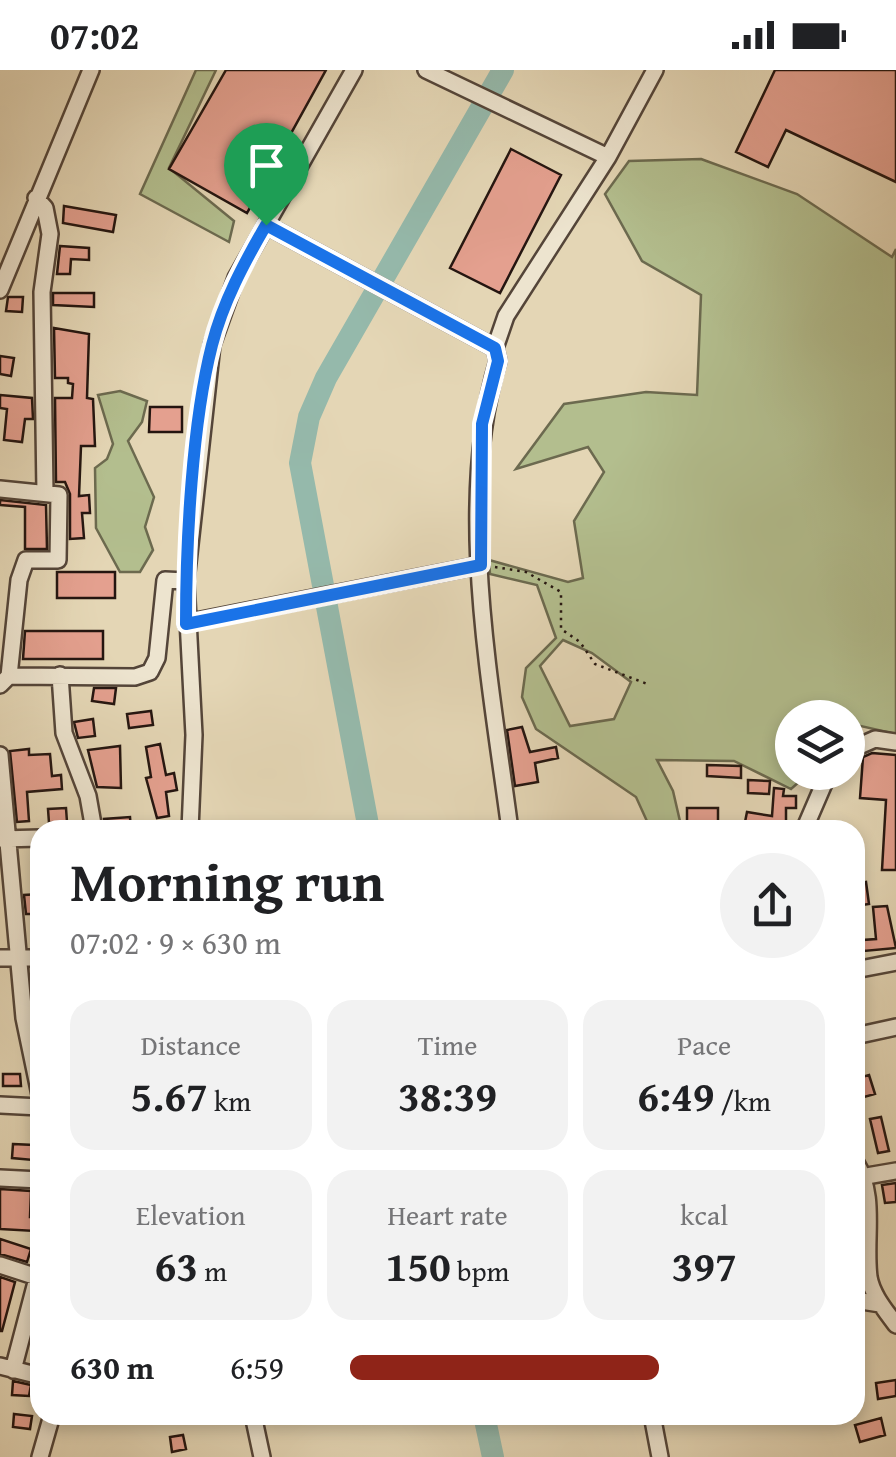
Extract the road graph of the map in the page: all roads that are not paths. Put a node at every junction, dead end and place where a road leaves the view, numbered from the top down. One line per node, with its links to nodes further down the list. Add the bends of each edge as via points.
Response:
1 (91, 70): 6 (street)
2 (354, 70): 7 (street)
3 (426, 70): 5 (street)
4 (655, 70): 5 (street)
5 (608, 158): 9 (street, via 506,316)
6 (36, 198): 8 (street); 11 (street, via 50,234 42,292)
7 (266, 225): 9 (street); 13 (street, via 236,278 212,345)
8 (0, 290)
9 (495, 348): 12 (street, via 480,443)
10 (0, 488): 11 (street)
11 (45, 493): 16 (street, via 58,495 58,560 26,560)
12 (481, 565): 14 (street); 23 (street)
13 (186, 581): 14 (street); 15 (street, via 165,580 150,672)
14 (186, 624): 22 (street, via 194,735)
15 (60, 675): 16 (street); 21 (street, via 64,733)
16 (4, 681)
17 (896, 742): 18 (street)
18 (865, 743)
19 (0, 755): 26 (street)
20 (821, 790): 24 (street)
21 (92, 820)
22 (190, 820)
23 (509, 820)
24 (808, 820)
25 (30, 838): 26 (street)
26 (4, 839): 27 (street)
27 (7, 908): 29 (street)
28 (0, 958): 29 (street)
29 (19, 958): 30 (street); 35 (street)
30 (30, 958)
31 (896, 962): 32 (street)
32 (865, 968)
33 (896, 1027): 34 (street)
34 (865, 1034)
35 (30, 1038)
36 (0, 1105): 37 (street)
37 (30, 1106)
38 (896, 1170): 39 (street)
39 (865, 1175)
40 (0, 1178): 41 (street)
41 (30, 1180)
42 (865, 1238): 47 (street, via 869,1280)
43 (0, 1265): 44 (street)
44 (30, 1270)
45 (30, 1298): 49 (street)
46 (865, 1302): 47 (street)
47 (880, 1304): 48 (street)
48 (896, 1325)
49 (6, 1368)
50 (49, 1425): 53 (street)
51 (256, 1425): 54 (street)
52 (654, 1425): 55 (street)
53 (40, 1457)
54 (262, 1457)
55 (660, 1457)

